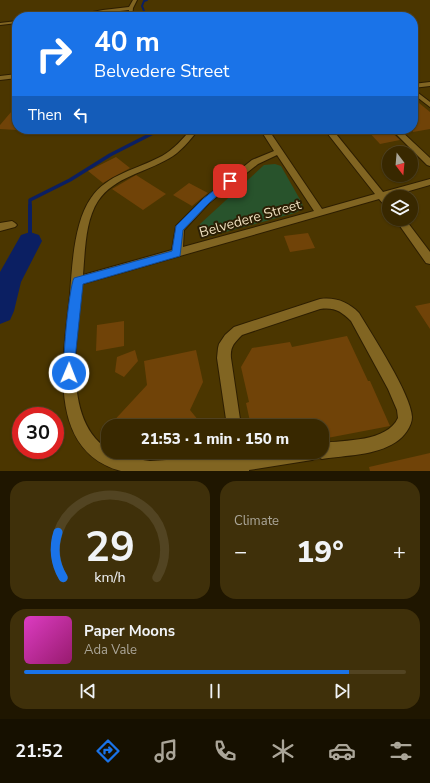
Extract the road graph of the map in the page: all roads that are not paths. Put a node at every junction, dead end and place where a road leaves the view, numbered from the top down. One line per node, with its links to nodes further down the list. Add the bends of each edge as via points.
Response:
1 (136, 0): 2 (street)
2 (131, 8): 3 (street); 4 (street)
3 (97, 12)
4 (131, 12)
5 (12, 23): 6 (street)
6 (0, 24)
7 (12, 77): 8 (street)
8 (0, 78)
9 (430, 84): 10 (street)
10 (418, 85)
11 (418, 95): 12 (street)
12 (430, 105)
13 (191, 134): 28 (street, via 170,154 118,179 95,199 88,211)
14 (268, 134): 17 (street)
15 (332, 134): 21 (street)
16 (400, 134): 18 (street)
17 (280, 151): 22 (street); 26 (street, via 255,162 206,201 179,229)
18 (430, 163)
19 (430, 182): 20 (street, Belvedere Street)
20 (400, 190)
21 (382, 195): 22 (street, Belvedere Street)
22 (320, 213): 26 (street, Belvedere Street)
23 (12, 225): 24 (street)
24 (0, 226)
25 (405, 226): 27 (street)
26 (177, 254): 28 (street, Belvedere Street)
27 (430, 260)
28 (78, 281): 32 (street, via 69,359 70,401 78,427 94,449 113,462 140,468)
29 (233, 419): 30 (street, via 224,358 224,348 229,339 238,331 252,325 320,304 339,304 355,317 400,400 405,416 401,428 390,437 373,443)
30 (329, 450)
31 (261, 459): 32 (street)
32 (239, 462)

